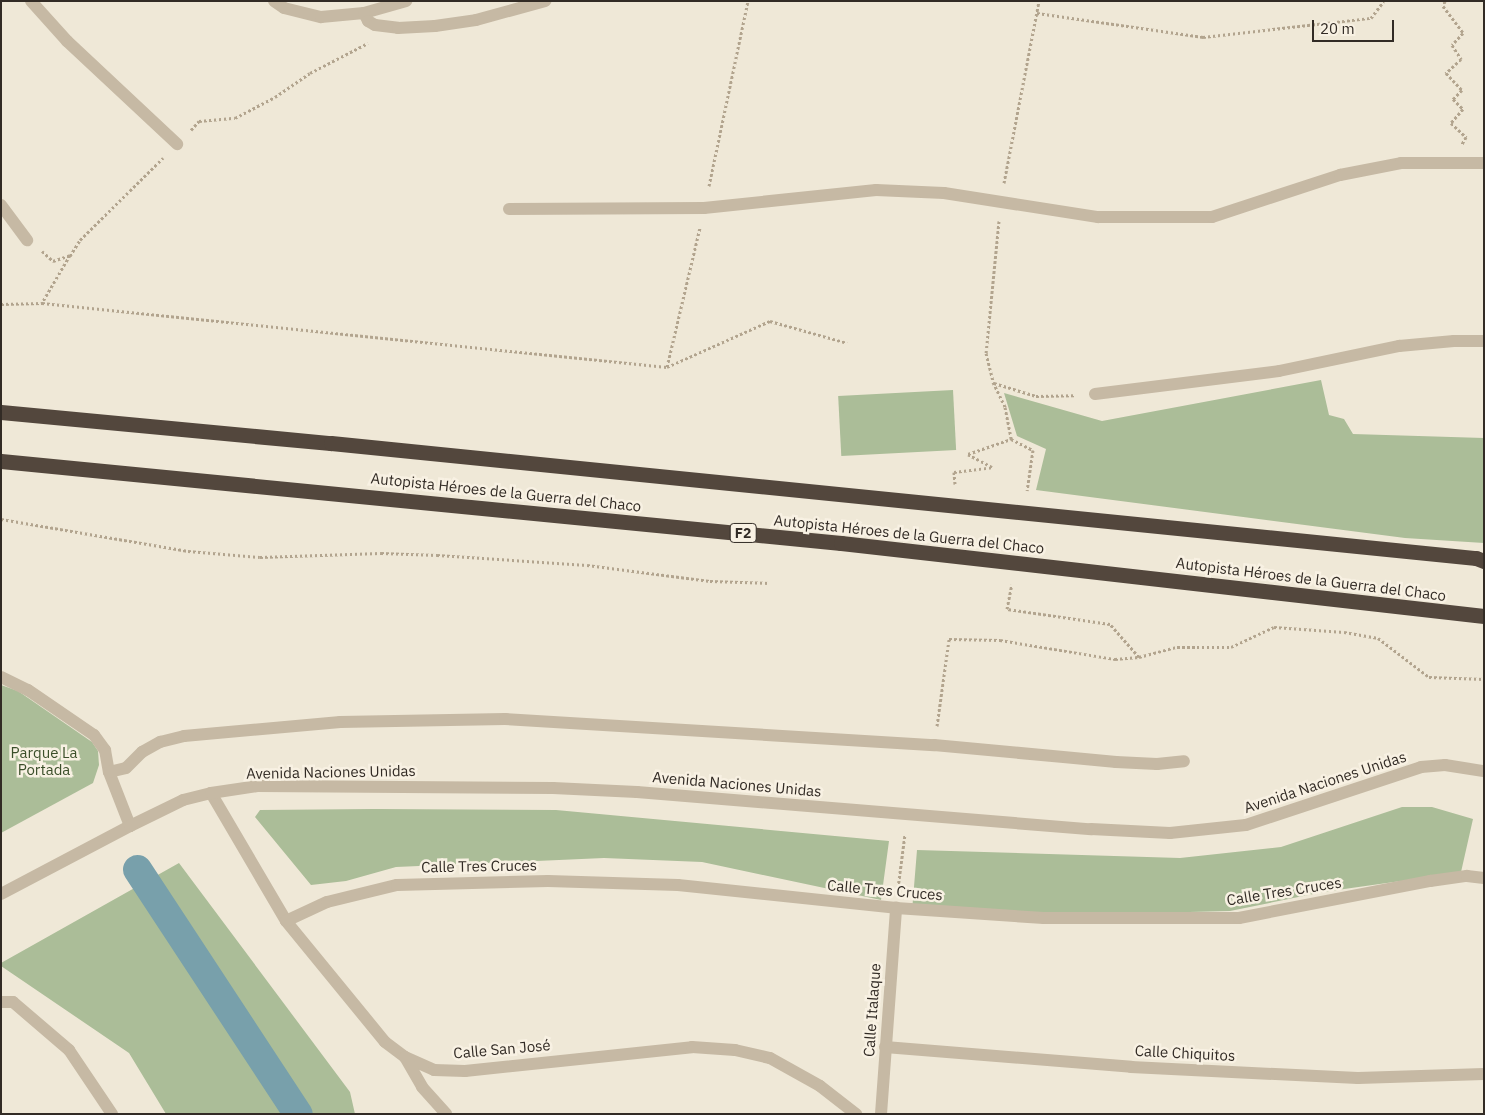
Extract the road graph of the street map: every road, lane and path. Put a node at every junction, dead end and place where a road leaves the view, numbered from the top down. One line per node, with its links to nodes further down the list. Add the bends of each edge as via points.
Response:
1 (31, 1): 11 (street, via 67,41)
2 (274, 1): 8 (street, via 284,8 321,17)
3 (406, 1): 8 (street)
4 (546, 1): 10 (street, via 476,20)
5 (748, 1): 15 (path)
6 (1384, 1): 9 (path, via 1371,18 1203,37)
7 (1445, 1): 12 (path, via 1443,6 1463,33 1452,45 1461,60 1446,73 1462,90 1453,100 1463,110 1451,123 1466,137)
8 (364, 13): 10 (street, via 375,25)
9 (1037, 13)
10 (398, 28): 11 (path, via 310,73 275,97 235,118 200,121)
11 (177, 144): 18 (path, via 80,240)
12 (1453, 163): 13 (street); 15 (street, via 1401,163 1340,175 1212,217 1098,217 944,193 876,190)
13 (1484, 163)
14 (1, 206): 17 (street)
15 (704, 208): 16 (street); 22 (path)
16 (509, 209)
17 (27, 240): 18 (path, via 53,260 70,255)
18 (42, 303): 19 (path); 22 (path)
19 (1, 304)
20 (1484, 341): 23 (street, via 1399,346 1279,371)
21 (847, 343): 22 (path, via 770,320)
22 (667, 367)
23 (1095, 394): 25 (path, via 1036,396 993,382 1005,407)
24 (1, 412): 30 (highway, Autopista Héroes de la Guerra del Chaco, via 1466,556)
25 (1011, 439): 26 (path); 28 (path, via 968,454 992,468 954,472)
26 (1033, 450)
27 (1, 460): 33 (highway, Autopista Héroes de la Guerra del Chaco / F2, via 841,543)
28 (956, 487)
29 (1, 519): 31 (path, via 188,551 260,557 437,555 587,565 710,581)
30 (1484, 561)
31 (770, 584)
32 (1008, 609): 34 (path, via 1110,624)
33 (1484, 616)
34 (1139, 657): 36 (path, via 1177,647 1231,647 1274,627 1284,627 1378,638 1429,677); 37 (path, via 1114,659 1000,640 949,638)
35 (1, 677): 40 (street, via 28,690 94,735 105,750)
36 (1484, 679)
37 (937, 729)
38 (1184, 761): 40 (street, via 1157,764 1116,762 934,744 505,719 340,722 184,736 160,742 142,752 126,768)
39 (1484, 771): 42 (street, Avenida Naciones Unidas, via 1445,765 1421,767 1246,826 1170,833)
40 (109, 772): 43 (street)
41 (211, 793): 42 (street, Avenida Naciones Unidas, via 258,786 553,788); 43 (street, Avenida Naciones Unidas, via 183,800); 47 (street, Calle San José)
42 (907, 814): 46 (path)
43 (130, 826): 45 (street, Avenida Naciones Unidas)
44 (1484, 878): 46 (street, Calle Tres Cruces, via 1466,876 1430,880 1239,918 1044,918)
45 (1, 894)
46 (896, 908): 47 (street, Calle Tres Cruces, via 678,885 530,881 397,885 327,902); 49 (street, Calle Italaque)
47 (286, 922): 50 (street, Calle San José, via 385,1042)
48 (1, 1002): 52 (street, via 13,1002 69,1050)
49 (885, 1046): 51 (street, Calle Chiquitos, via 1131,1066 1358,1078); 55 (street, Calle Italaque)
50 (405, 1057): 53 (street, via 422,1088); 54 (street, Calle San José, via 434,1070 465,1071 692,1046 735,1050 770,1058 820,1086)
51 (1484, 1074)
52 (112, 1114)
53 (446, 1114)
54 (856, 1114)
55 (880, 1114)

